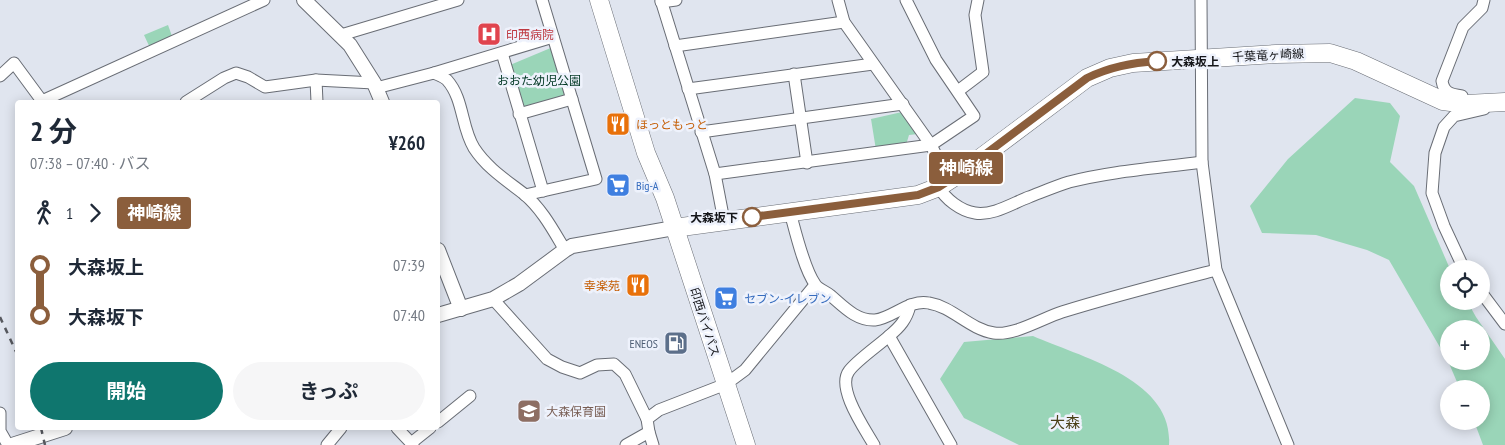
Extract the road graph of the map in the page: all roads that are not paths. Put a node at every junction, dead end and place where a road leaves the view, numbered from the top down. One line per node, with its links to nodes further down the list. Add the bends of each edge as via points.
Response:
1 (264, 0): 30 (street)
2 (304, 0): 15 (street)
3 (458, 0): 15 (street)
4 (542, 0): 16 (street)
5 (599, 0): 47 (main road, 印西バイパス, via 646,152)
6 (611, 0): 47 (main road, 印西バイパス, via 657,150)
7 (676, 0): 13 (street)
8 (838, 0): 14 (street)
9 (906, 0): 27 (street, via 936,60)
10 (978, 0): 27 (street, via 975,15 983,72)
11 (1201, 0): 19 (street)
12 (1484, 0): 35 (street, via 1482,8 1463,27 1442,81 1450,94 1474,97)
13 (661, 1): 17 (street)
14 (844, 22): 17 (street); 20 (street)
15 (341, 35): 25 (street, via 359,57)
16 (553, 37): 18 (street); 28 (street)
17 (675, 46): 26 (street)
18 (502, 53): 21 (street); 37 (street)
19 (1201, 58): 35 (main road, 千葉竜ヶ崎線, via 1330,53 1356,61 1443,101); 42 (street); 44 (main road, 千葉竜ヶ崎線, via 1133,63 1087,78)
20 (873, 64): 22 (street); 36 (street)
21 (434, 73): 25 (street); 46 (street, via 447,80 454,92 473,146 499,175)
22 (794, 74): 26 (street); 38 (street)
23 (0, 76): 29 (street, via 14,63)
24 (316, 80): 25 (street); 31 (street, via 265,87 236,73); 32 (street)
25 (375, 86): 33 (street)
26 (688, 89): 39 (street)
27 (958, 91): 40 (street, via 974,116)
28 (572, 99): 37 (street); 45 (street, via 596,179)
29 (41, 100)
30 (44, 100)
31 (189, 100)
32 (317, 100)
33 (381, 100)
34 (1505, 102): 35 (main road, 千葉竜ヶ崎線)
35 (1477, 103): 53 (street, via 1486,109 1454,116 1444,127 1435,153 1432,179 1432,194)
36 (903, 104): 38 (street); 40 (street)
37 (519, 114): 45 (street)
38 (801, 118): 39 (street); 41 (street)
39 (701, 132): 43 (street)
40 (932, 145): 41 (street); 44 (street)
41 (807, 162): 43 (street)
42 (1202, 162): 44 (street, via 1115,173 1068,183 988,213 974,213 953,204 942,193); 54 (street)
43 (714, 174): 49 (street)
44 (942, 185): 48 (main road, 千葉竜ヶ崎線, via 918,195)
45 (543, 191): 46 (street)
46 (525, 195): 51 (street, via 546,219)
47 (665, 198): 50 (main road, 印西バイパス)
48 (790, 212): 49 (main road, 千葉竜ヶ崎線); 55 (street)
49 (724, 221): 50 (main road, 千葉竜ヶ崎線)
50 (674, 228): 51 (street, via 580,244); 63 (main road, 印西バイパス)
51 (565, 250): 56 (street)
52 (440, 255): 59 (street)
53 (1460, 260)
54 (1216, 270): 58 (street, via 1117,295 996,333 978,329 928,303); 82 (street)
55 (815, 285): 58 (street, via 849,312 863,318 876,320); 63 (street, via 745,370)
56 (493, 299): 59 (street); 66 (street, via 547,359 562,368 580,373 597,365 614,364 625,374)
57 (1490, 304): 61 (street)
58 (910, 305): 62 (street, via 906,318)
59 (460, 308): 60 (street)
60 (440, 314)
61 (1505, 324)
62 (890, 336): 80 (street, via 848,372 844,384); 81 (street)
63 (726, 384): 66 (street, via 659,410); 79 (main road, 印西バイパス)
64 (470, 396): 67 (street)
65 (0, 413): 74 (street, via 0,432)
66 (647, 419): 72 (street)
67 (440, 420)
68 (58, 430): 75 (street)
69 (338, 430): 76 (street)
70 (400, 430): 73 (street)
71 (428, 430): 73 (street)
72 (649, 432): 77 (street); 78 (street)
73 (412, 444)
74 (8, 445)
75 (12, 445)
76 (327, 445)
77 (626, 445)
78 (653, 445)
79 (746, 445)
80 (874, 445)
81 (951, 445)
82 (1288, 445)

